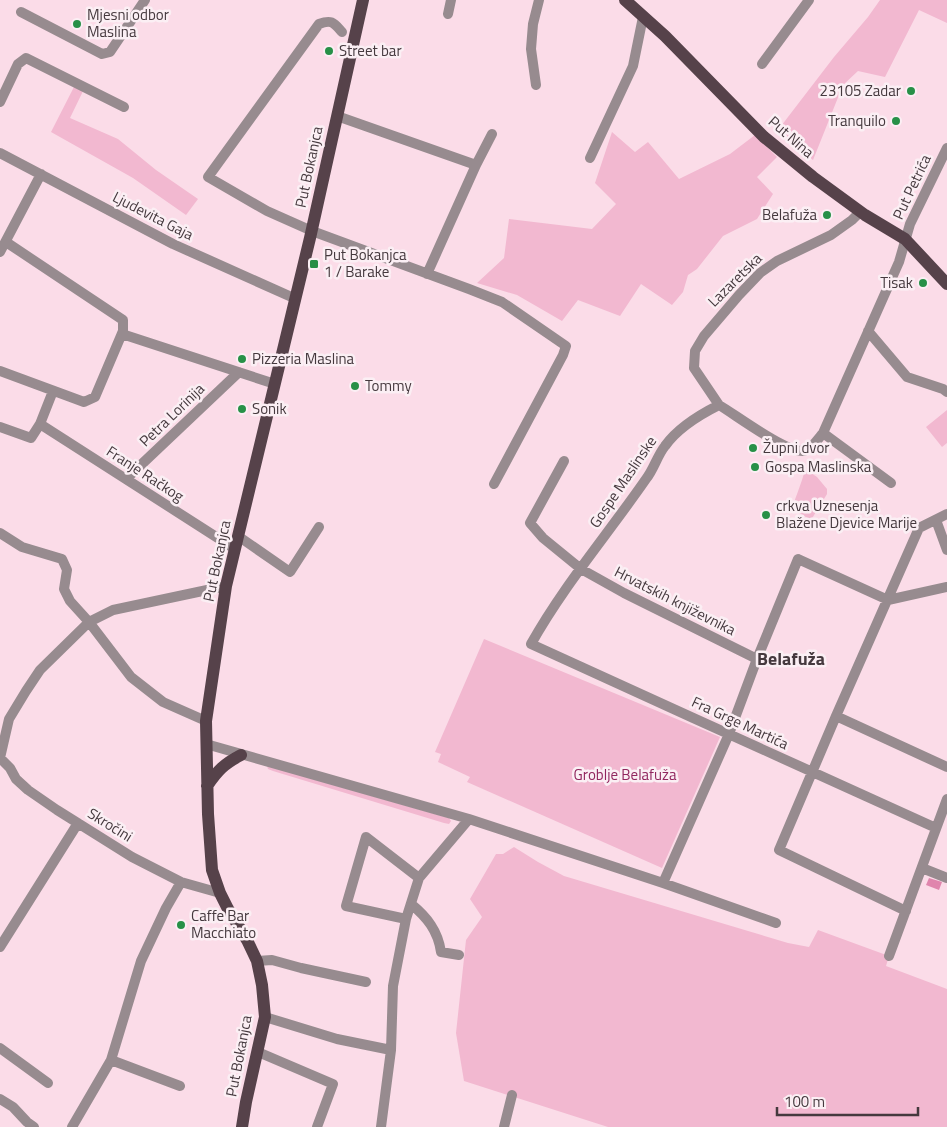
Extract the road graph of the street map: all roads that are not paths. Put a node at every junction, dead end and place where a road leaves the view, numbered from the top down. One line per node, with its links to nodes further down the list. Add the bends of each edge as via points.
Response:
1 (145, 0): 7 (street, via 110,52 102,54)
2 (362, 0): 15 (main road, Put Bokanjca)
3 (451, 0): 8 (street)
4 (539, 0): 12 (street, via 533,24 532,49)
5 (625, 0): 9 (main road, Put Nina)
6 (809, 0): 11 (street)
7 (21, 12)
8 (448, 14)
9 (643, 17): 19 (street, via 633,66); 22 (main road, Put Nina, via 764,136)
10 (342, 32): 23 (street, via 334,23 320,24 208,177 267,211)
11 (762, 64)
12 (536, 84)
13 (0, 102): 14 (street, via 18,64 26,58)
14 (124, 107)
15 (337, 116): 20 (street); 23 (main road, Put Bokanjca)
16 (492, 134): 20 (street)
17 (947, 148): 24 (street, Put Petrića)
18 (0, 152): 21 (street, Ljudevita Gaja)
19 (590, 158)
20 (476, 165): 27 (street)
21 (41, 174): 25 (street); 29 (street, Ljudevita Gaja, via 173,244)
22 (860, 212): 24 (main road, Put Nina); 37 (street, Lazaretska, via 831,235 777,261 760,273 704,336 695,351 694,368)
23 (312, 231): 27 (street); 29 (main road, Put Bokanjca)
24 (905, 239): 28 (main road, Put Nina); 30 (street, via 899,262)
25 (6, 242): 26 (street); 31 (street, via 123,320)
26 (0, 252)
27 (427, 274): 44 (street, via 502,302 566,346)
28 (947, 284)
29 (296, 299): 34 (main road, Put Bokanjca)
30 (868, 331): 36 (street, via 907,377); 40 (street)
31 (122, 334): 33 (street); 35 (street, via 95,397 84,402)
32 (0, 371): 35 (street)
33 (239, 372): 34 (street); 42 (street, Petra Lorinija)
34 (275, 384): 49 (main road, Put Bokanjca)
35 (53, 390): 38 (street)
36 (947, 392)
37 (719, 405): 40 (street, via 783,446 796,450 804,451 812,446); 52 (street, Gospe Maslinske, via 683,428 665,445 648,477)
38 (40, 424): 39 (street, via 31,438); 42 (street, Franje Račkog)
39 (0, 427)
40 (823, 433): 43 (street)
41 (564, 461): 52 (street, Hrvatskih književnika, via 530,523 542,538)
42 (126, 479): 50 (street, Franje Račkog)
43 (891, 483)
44 (494, 484)
45 (947, 514): 46 (street)
46 (936, 520): 51 (street); 55 (street, via 919,528)
47 (319, 527): 49 (street, via 290,572)
48 (0, 533): 56 (street, via 22,547 62,559 67,570 64,589)
49 (238, 536): 50 (main road, Put Bokanjca)
50 (235, 549): 53 (main road, Put Bokanjca)
51 (947, 550)
52 (580, 570): 57 (street, Gospe Maslinske); 58 (street, Hrvatskih književnika)
53 (226, 586): 56 (street, via 113,610); 60 (main road, Put Bokanjca)
54 (947, 586): 55 (street)
55 (888, 600): 58 (street, via 798,559); 59 (street)
56 (89, 622): 60 (street, via 131,676 163,702); 64 (street, via 40,670 26,691 9,719)
57 (531, 644): 61 (street, Fra Grge Martića)
58 (757, 659): 61 (street)
59 (836, 716): 65 (street); 66 (street)
60 (206, 721): 62 (main road, Put Bokanjca)
61 (729, 734): 66 (street, Fra Grge Martića); 76 (street)
62 (206, 744): 63 (street); 67 (main road, Put Bokanjca)
63 (242, 755): 67 (main road, via 221,767); 69 (street)
64 (0, 758): 70 (street, Skročini, via 28,790)
65 (947, 767)
66 (812, 773): 71 (street, Fra Grge Martića); 79 (street, via 779,850)
67 (207, 786): 77 (main road, Put Bokanjca, via 212,870)
68 (947, 799): 71 (street)
69 (469, 819): 73 (street); 76 (street)
70 (78, 823): 75 (street, Skročini, via 132,857); 82 (street)
71 (936, 828): 72 (street)
72 (922, 868): 74 (street); 79 (street)
73 (419, 878): 78 (street); 80 (street, via 366,837 346,906)
74 (947, 878)
75 (181, 882): 77 (street, Skročini); 91 (street, via 141,961)
76 (664, 884): 81 (street)
77 (220, 893): 85 (main road, Put Bokanjca)
78 (411, 904): 80 (street); 83 (street, via 431,925 440,941 441,952)
79 (906, 911): 84 (street)
80 (406, 919): 89 (street, via 393,986)
81 (776, 923)
82 (0, 947)
83 (459, 955)
84 (889, 956)
85 (257, 961): 86 (street, via 272,960); 87 (main road, Put Bokanjca)
86 (366, 982)
87 (265, 1017): 89 (street, via 337,1039); 90 (main road, Put Bokanjca)
88 (0, 1048): 92 (street)
89 (391, 1050): 100 (street)
90 (258, 1052): 98 (main road, Put Bokanjca); 99 (street, via 333,1084)
91 (111, 1060): 93 (street); 97 (street)
92 (48, 1083)
93 (180, 1086)
94 (512, 1095): 101 (street)
95 (0, 1099): 96 (street)
96 (34, 1127)
97 (72, 1127)
98 (242, 1127)
99 (317, 1127)
100 (381, 1127)
101 (504, 1127)

